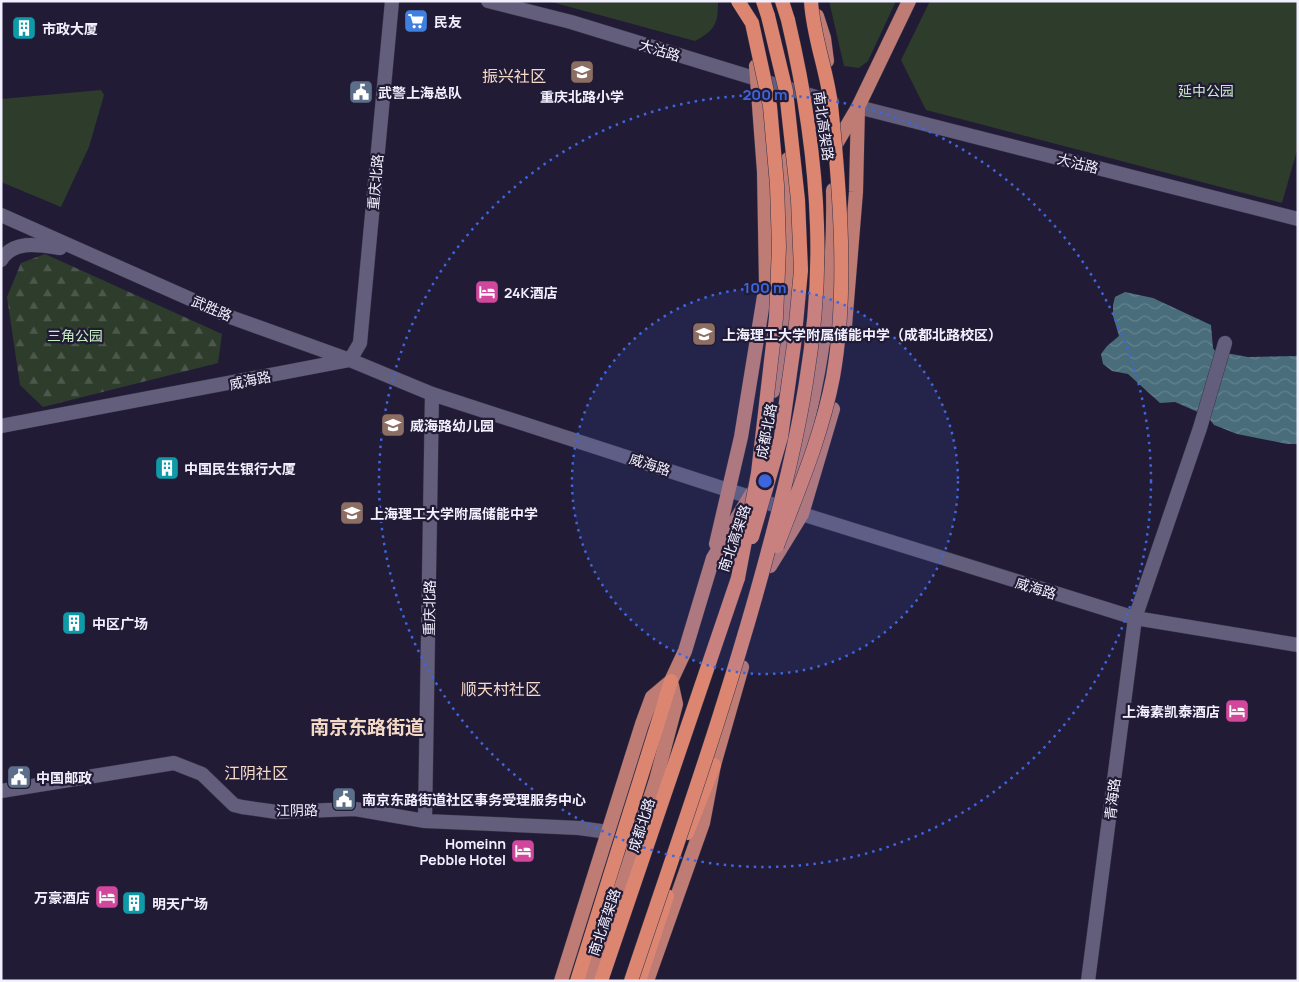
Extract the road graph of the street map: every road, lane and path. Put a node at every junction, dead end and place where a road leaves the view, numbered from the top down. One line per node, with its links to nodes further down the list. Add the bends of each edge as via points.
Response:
1 (392, 1): 26 (street, 重庆北路, via 360,343)
2 (488, 1): 11 (street, 大沽路, via 571,22)
3 (738, 1): 10 (highway, bridge)
4 (745, 1): 10 (highway, bridge); 11 (main road)
5 (763, 1): 37 (highway, 南北高架路, bridge, via 786,91 798,200 801,270 781,437 759,520)
6 (769, 1): 12 (main road, 成都北路, via 778,38)
7 (782, 1): 38 (highway, 南北高架路, bridge, via 801,79 814,156 818,228 816,284 804,395 788,473)
8 (810, 1): 13 (main road, via 824,38); 38 (highway, bridge, via 812,25 831,104 842,285 838,339 828,399 815,443)
9 (908, 1): 14 (main road)
10 (752, 23): 37 (highway, bridge, via 770,106 778,185 779,247 776,318 758,473)
11 (758, 80): 12 (street, 大沽路); 15 (main road)
12 (782, 92): 13 (street, 大沽路); 15 (main road); 20 (main road, 成都北路, via 788,146)
13 (832, 102): 16 (main road)
14 (858, 107): 16 (main road); 18 (street, 大沽路); 24 (main road)
15 (761, 131): 23 (main road)
16 (832, 152): 19 (main road)
17 (1, 215): 21 (street, 武胜路)
18 (1298, 219)
19 (832, 237): 24 (main road); 30 (main road, via 814,393)
20 (791, 241): 23 (main road); 32 (main road, 成都北路, via 790,289 783,340)
21 (76, 250): 22 (street, 武胜路, via 32,244 19,246 4,254); 26 (street, 武胜路, via 233,318)
22 (1, 260)
23 (766, 270): 31 (main road, via 754,366)
24 (851, 274): 28 (main road)
25 (1225, 345): 39 (street, 青海路)
26 (350, 360): 27 (street, 威海路); 29 (street, 威海路)
27 (432, 394): 31 (street, 威海路); 44 (street, 重庆北路)
28 (835, 400): 30 (main road); 34 (main road)
29 (1, 426)
30 (799, 457): 33 (main road)
31 (730, 490): 32 (street, 威海路); 35 (main road)
32 (752, 497): 33 (street, 威海路); 35 (main road, 成都北路)
33 (784, 508): 34 (street, 威海路); 36 (main road)
34 (802, 514): 36 (main road); 39 (street, 威海路)
35 (713, 558): 41 (main road, 成都北路, via 685,651)
36 (770, 566): 42 (main road)
37 (738, 578): 49 (highway, 南北高架路)
38 (754, 605): 50 (highway, 南北高架路, bridge)
39 (1135, 618): 40 (street, 威海路); 53 (street, 青海路)
40 (1298, 645)
41 (671, 681): 45 (main road, via 652,697); 47 (highway); 48 (main road, 成都北路, via 676,704 656,780)
42 (714, 765): 50 (main road, via 687,794); 51 (highway, via 687,833); 52 (main road, via 703,822)
43 (1, 791): 44 (street, 江阴路, via 174,763 202,774 234,805 277,812 355,809)
44 (425, 821): 45 (street, 江阴路)
45 (608, 832): 46 (main road)
46 (561, 981)
47 (577, 981)
48 (591, 981)
49 (601, 981)
50 (630, 981)
51 (639, 981)
52 (647, 981)
53 (1088, 981)

